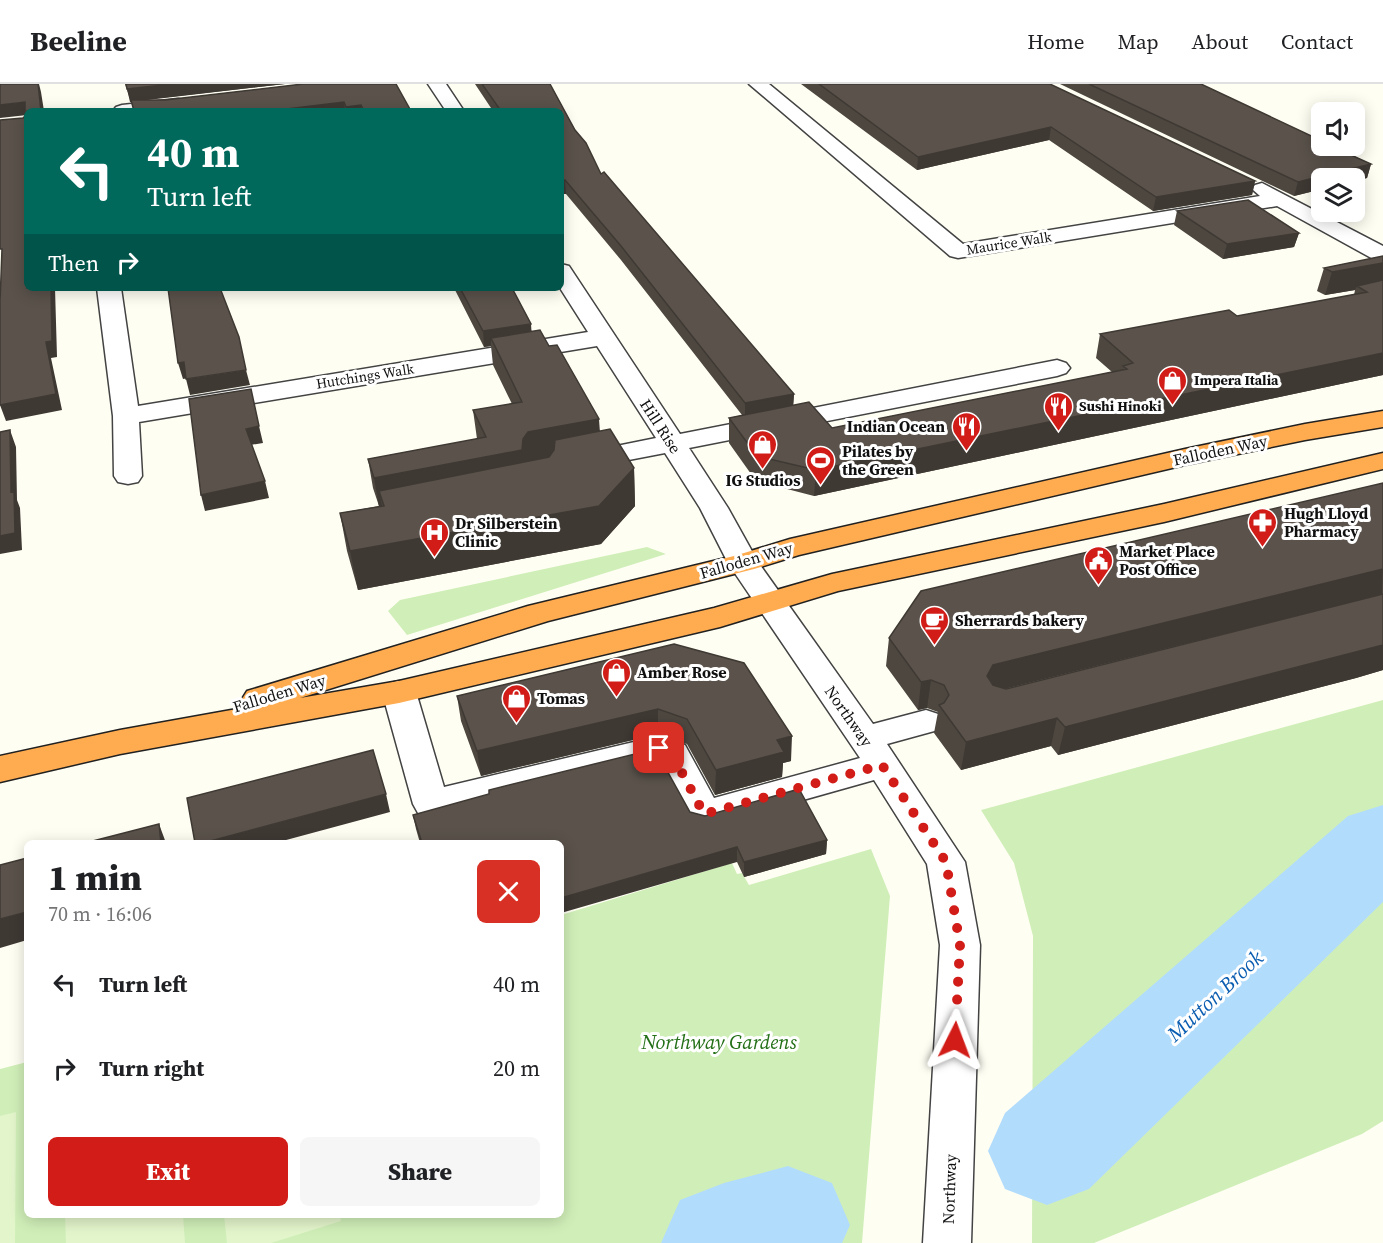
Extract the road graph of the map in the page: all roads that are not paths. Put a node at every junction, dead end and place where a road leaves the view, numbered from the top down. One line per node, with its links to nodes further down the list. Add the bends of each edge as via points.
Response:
1 (437, 84): 5 (street)
2 (758, 84): 7 (street, Maurice Walk, via 958,251)
3 (190, 103): 4 (street)
4 (148, 108)
5 (453, 108)
6 (1239, 179): 7 (street)
7 (1281, 199): 8 (street)
8 (1383, 255)
9 (564, 276): 11 (street, Hill Rise)
10 (109, 291): 13 (street)
11 (604, 337): 13 (street, Hutchings Walk); 15 (street, Hill Rise)
12 (1057, 368): 15 (street)
13 (126, 416): 18 (street)
14 (1383, 419): 19 (highway, Falloden Way, via 1185,457 790,548)
15 (673, 444): 17 (street); 19 (street, Hill Rise)
16 (1383, 461): 19 (highway, Falloden Way, via 1164,513 856,577)
17 (552, 467)
18 (129, 476)
19 (757, 582): 20 (highway, Falloden Way, via 720,617); 22 (highway, Falloden Way, via 539,613); 23 (street, Northway)
20 (399, 692): 22 (highway, Falloden Way); 23 (street, via 431,804 659,748 672,754 704,814)
21 (926, 722): 23 (street)
22 (120, 742): 24 (highway, Falloden Way)
23 (873, 751): 25 (street, Northway, via 946,862 960,945)
24 (0, 769)
25 (947, 1243)

